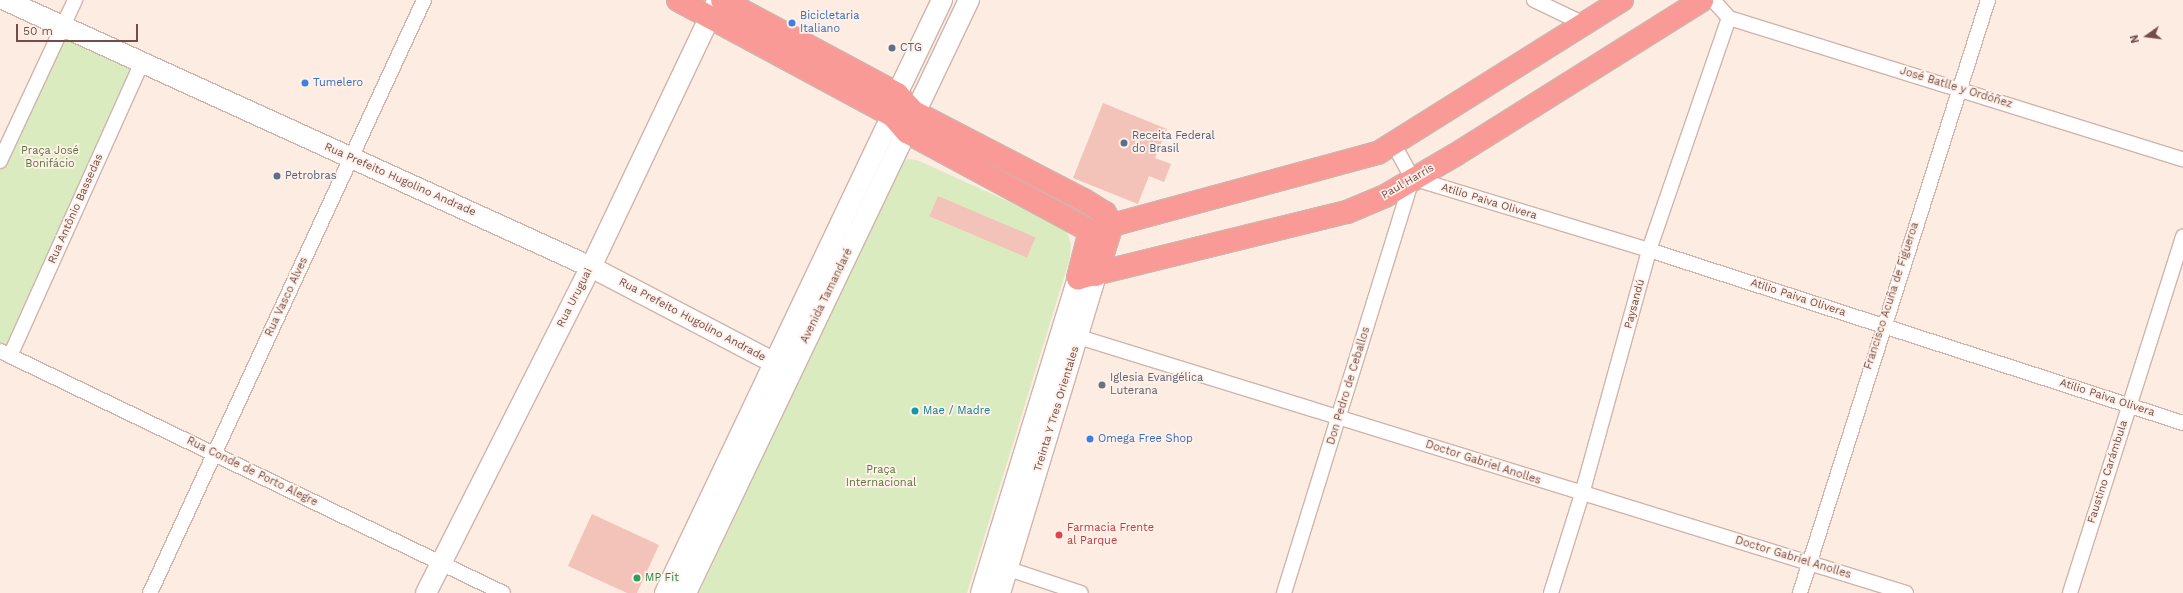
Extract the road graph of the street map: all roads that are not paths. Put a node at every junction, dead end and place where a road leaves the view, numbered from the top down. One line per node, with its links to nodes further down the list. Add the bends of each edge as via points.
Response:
1 (5, 0): 15 (street, Rua Prefeito Hugolino Andrade)
2 (75, 0): 15 (street)
3 (424, 0): 23 (street, Rua Vasco Alves)
4 (678, 0): 12 (highway)
5 (942, 0): 18 (street, Avenida Tamandaré)
6 (969, 0): 19 (street, Avenida Tamandaré)
7 (1534, 0): 14 (street)
8 (1622, 0): 14 (highway)
9 (1702, 0): 26 (highway, Paul Harris)
10 (1713, 0): 13 (street)
11 (1988, 0): 17 (street, Francisco Acuña de Figueroa)
12 (717, 6): 18 (highway); 20 (highway); 31 (street, Rua Uruguai)
13 (1729, 18): 17 (street, José Batlle y Ordóñez); 30 (street, Paysandú)
14 (1582, 24): 22 (highway)
15 (62, 27): 16 (street, Rua Prefeito Hugolino Andrade); 25 (street)
16 (142, 62): 23 (street, Rua Prefeito Hugolino Andrade); 35 (street, Rua Antônio Bassedas)
17 (1960, 88): 24 (street, José Batlle y Ordóñez); 33 (street, Francisco Acuña de Figueroa)
18 (897, 94): 19 (highway); 20 (street, Avenida Tamandaré)
19 (914, 112): 21 (street, Avenida Tamandaré); 27 (highway, via 1084,200 1105,213)
20 (892, 115): 21 (highway); 36 (street, Avenida Tamandaré)
21 (907, 132): 28 (highway); 36 (street, Avenida Tamandaré)
22 (1394, 145): 26 (street); 27 (highway, via 1356,161)
23 (351, 158): 31 (street, Rua Prefeito Hugolino Andrade); 40 (street, Rua Vasco Alves)
24 (2183, 159)
25 (0, 161)
26 (1412, 178): 30 (street, Atilio Paiva Olivera); 32 (highway, Paul Harris, via 1385,196 1347,212); 38 (street, Don Pedro de Ceballos)
27 (1112, 225): 28 (highway); 32 (highway, Treinta Y Tres Orientales)
28 (1090, 231): 32 (highway)
29 (2183, 237): 37 (street, Faustino Carámbula)
30 (1650, 250): 33 (street, Atilio Paiva Olivera); 41 (street, Paysandú)
31 (591, 267): 36 (street, Rua Prefeito Hugolino Andrade); 43 (street, Rua Uruguai)
32 (1087, 277): 34 (street, Treinta Y Tres Orientales)
33 (1882, 325): 37 (street, Atilio Paiva Olivera); 42 (street, Francisco Acuña de Figueroa)
34 (1070, 334): 38 (street, Doctor Gabriel Anolles); 44 (street, Treinta Y Tres Orientales)
35 (5, 353): 40 (street, Rua Conde de Porto Alegre)
36 (782, 367): 48 (street, Avenida Tamandaré); 49 (street, Avenida Tamandaré)
37 (2130, 405): 39 (street, Atilio Paiva Olivera); 57 (street, Faustino Carámbula)
38 (1340, 416): 41 (street, Doctor Gabriel Anolles); 53 (street, Don Pedro de Ceballos)
39 (2183, 423)
40 (214, 454): 43 (street, Rua Conde de Porto Alegre); 45 (street, Rua Vasco Alves)
41 (1582, 494): 42 (street, Doctor Gabriel Anolles); 54 (street, Paysandú)
42 (1809, 562): 55 (street, Francisco Acuña de Figueroa); 56 (street, Doctor Gabriel Anolles)
43 (441, 563): 46 (street, Rua Uruguai); 47 (street, Rua Conde de Porto Alegre)
44 (999, 566): 50 (street, Treinta Y Tres Orientales); 51 (street, Treinta Y Tres Orientales); 52 (street)
45 (150, 593)
46 (426, 593)
47 (503, 593)
48 (665, 593)
49 (686, 593)
50 (981, 593)
51 (1000, 593)
52 (1082, 593)
53 (1284, 593)
54 (1551, 593)
55 (1800, 593)
56 (1906, 593)
57 (2070, 593)

